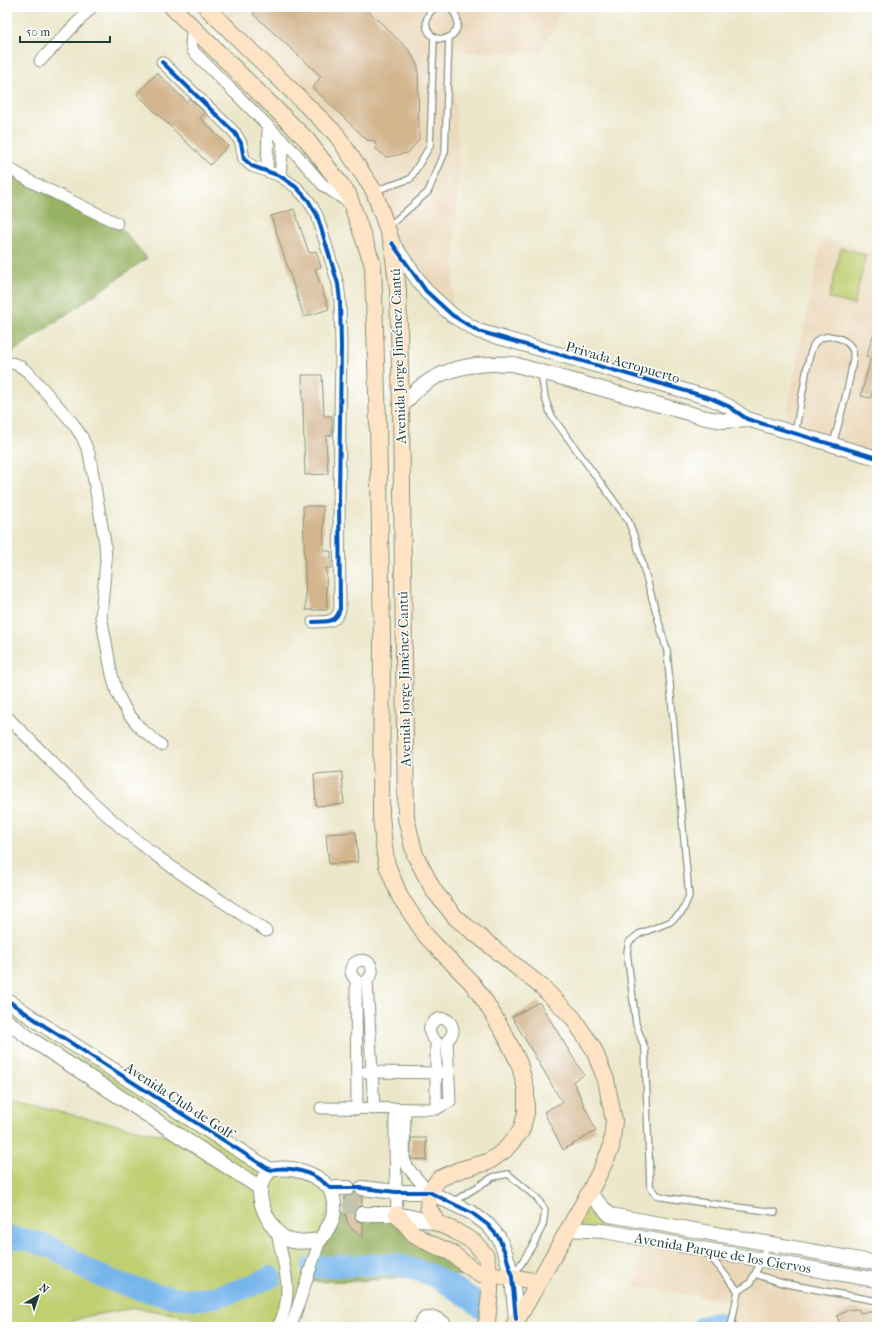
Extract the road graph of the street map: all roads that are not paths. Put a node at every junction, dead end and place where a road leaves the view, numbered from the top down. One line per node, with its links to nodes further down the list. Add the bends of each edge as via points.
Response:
1 (92, 7): 11 (street)
2 (172, 7): 7 (main road, Avenida Jorge Jiménez Cantú)
3 (206, 7): 8 (main road, Avenida Jorge Jiménez Cantú)
4 (213, 7): 8 (main road)
5 (436, 7): 9 (lane, via 430,11 426,20 427,30)
6 (448, 7): 10 (lane, via 458,20 456,30)
7 (193, 28): 13 (street, via 193,51); 19 (main road, Avenida Jorge Jiménez Cantú, via 307,140 348,194)
8 (233, 33): 18 (main road, Avenida Jorge Jiménez Cantú, via 336,134)
9 (434, 37): 10 (lane); 18 (lane, via 430,146 410,179)
10 (449, 37): 21 (lane, via 445,152 428,192)
11 (40, 61)
12 (162, 62): 16 (street, via 235,133 241,143 244,159 252,166)
13 (268, 126): 14 (street); 16 (street)
14 (283, 141): 17 (street); 19 (street, via 323,185)
15 (7, 167): 20 (street, via 30,181)
16 (267, 170): 17 (street)
17 (280, 176): 30 (street, via 296,186 317,215 338,284 340,301 340,609 334,620)
18 (374, 191): 21 (main road, Avenida Jorge Jiménez Cantú)
19 (351, 204): 51 (main road, Avenida Jorge Jiménez Cantú, via 373,265 382,638 381,815 387,865 400,898 427,937 472,983 486,1003 515,1056 526,1088 526,1113 521,1131 505,1150 488,1162 459,1170 440,1179)
20 (117, 223)
21 (387, 227): 22 (main road, Avenida Jorge Jiménez Cantú)
22 (392, 243): 25 (main road, Avenida Jorge Jiménez Cantú, via 398,290); 26 (street, Privada Aeropuerto, via 426,291 452,315 478,331 710,398)
23 (7, 363): 32 (street, via 21,366 28,372 72,422 89,453 105,543 101,616 112,675 117,693 127,712 141,729)
24 (541, 372): 25 (street, Privada Aeropuerto, via 512,364 486,363 451,369 422,385); 26 (street, Privada Aeropuerto, via 706,418 725,421); 55 (lane, via 551,415 628,520 667,651 689,896 682,912 670,922 639,934 629,942 627,952 636,1024 645,1049 650,1186 657,1195 668,1198)
25 (401, 407): 52 (main road, Avenida Jorge Jiménez Cantú, via 406,818 415,855 434,891 456,918 542,987 573,1018 593,1048 606,1080 614,1121 611,1148)
26 (747, 419): 27 (street, Privada Aeropuerto)
27 (795, 433): 28 (street, Privada Aeropuerto); 28 (lane, via 814,344 822,338 838,338 849,344 854,356)
28 (833, 445): 29 (street, Privada Aeropuerto)
29 (877, 458)
30 (313, 622)
31 (7, 717): 33 (street, via 128,833 154,854)
32 (161, 745)
33 (266, 931)
34 (7, 1000): 48 (street, Avenida Club de Golf)
35 (7, 1020): 49 (street, via 32,1040)
36 (369, 1029): 37 (street); 37 (street, via 366,980 372,971 369,963 361,960 351,968 356,980); 39 (street)
37 (357, 1030): 38 (street)
38 (357, 1072): 39 (street); 43 (street)
39 (372, 1072): 40 (street); 44 (street)
40 (436, 1073): 41 (street); 41 (street, via 436,1041 429,1033 430,1027 439,1018 449,1021 453,1030 447,1041); 46 (street)
41 (448, 1073): 46 (street, via 450,1101)
42 (320, 1108): 43 (street)
43 (357, 1108): 44 (street)
44 (374, 1109): 45 (street)
45 (400, 1109): 46 (street); 47 (street)
46 (436, 1109)
47 (400, 1159): 50 (street); 51 (street)
48 (270, 1170): 49 (street, via 263,1178); 53 (street, via 280,1168 306,1172 322,1180)
49 (260, 1188): 62 (street, via 263,1205)
50 (396, 1192): 51 (street); 53 (street); 56 (street)
51 (429, 1192): 54 (street); 58 (main road, via 428,1207)
52 (589, 1193): 57 (street); 59 (main road, Avenida Jorge Jiménez Cantú)
53 (347, 1201): 56 (street); 63 (street)
54 (450, 1204): 70 (street, via 472,1213 488,1225 499,1238); 70 (lane, via 493,1177 508,1174 537,1198 545,1210 543,1225)
55 (775, 1212)
56 (397, 1214): 58 (street); 69 (main road, via 414,1234 450,1252 472,1269)
57 (610, 1215): 60 (street, Avenida Parque de los Ciervos); 61 (street)
58 (437, 1223): 69 (main road, via 474,1242 486,1256)
59 (568, 1229): 61 (street, Avenida Parque de los Ciervos); 72 (main road, Avenida Jorge Jiménez Cantú)
60 (698, 1230): 64 (street, Avenida Parque de los Ciervos); 65 (street)
61 (604, 1231): 65 (street, Avenida Parque de los Ciervos)
62 (277, 1233): 63 (street, via 291,1241); 76 (street, via 288,1292 287,1306)
63 (320, 1240): 77 (street)
64 (766, 1242): 66 (lane); 67 (street, Avenida Parque de los Ciervos)
65 (700, 1249): 66 (street, Avenida Parque de los Ciervos); 73 (lane)
66 (762, 1260): 68 (lane); 71 (street, Avenida Parque de los Ciervos)
67 (877, 1263)
68 (755, 1274): 73 (lane, via 750,1283); 74 (lane, via 782,1283)
69 (490, 1275): 70 (main road); 80 (main road)
70 (512, 1277): 72 (main road); 75 (street)
71 (877, 1280)
72 (538, 1282): 75 (main road, Avenida Jorge Jiménez Cantú)
73 (738, 1291): 81 (lane)
74 (877, 1302)
75 (515, 1323)
76 (278, 1327)
77 (290, 1327)
78 (420, 1327): 79 (street, via 424,1318 435,1317)
79 (447, 1327)
80 (485, 1327)
81 (731, 1327)

